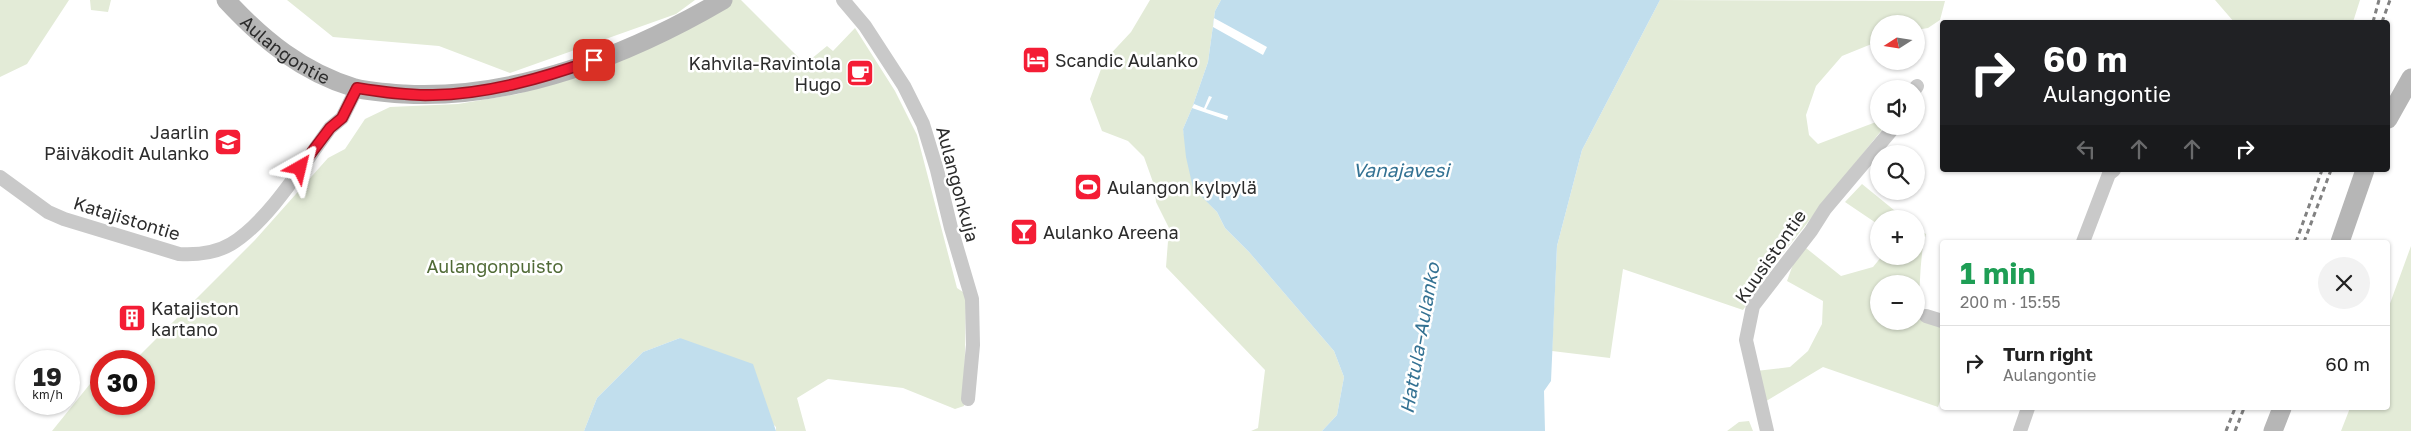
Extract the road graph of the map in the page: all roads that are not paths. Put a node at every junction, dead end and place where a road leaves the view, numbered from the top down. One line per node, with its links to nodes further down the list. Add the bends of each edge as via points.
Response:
1 (226, 0): 5 (street, Aulangontie, via 255,32 293,60)
2 (723, 0): 5 (street, Aulangontie, via 659,34 612,53 558,73 498,88 433,95)
3 (843, 0): 15 (street, Aulangonkuja, via 865,26 904,86 931,152 972,299 973,345)
4 (2411, 78): 6 (street)
5 (357, 88): 10 (street, Katajistontie, via 342,118 330,128 270,208 232,244 218,250 194,255 179,254 64,219 48,212)
6 (2390, 115)
7 (1887, 135): 18 (street, Kuusistontie, via 1825,209 1753,306 1746,340)
8 (2112, 172): 11 (street)
9 (2364, 172): 12 (street)
10 (0, 177)
11 (2084, 240)
12 (2341, 240)
13 (1926, 316): 14 (street)
14 (1940, 320)
15 (968, 399)
16 (2027, 410): 19 (street)
17 (2281, 410): 20 (street)
18 (1767, 431)
19 (2020, 431)
20 (2273, 431)

